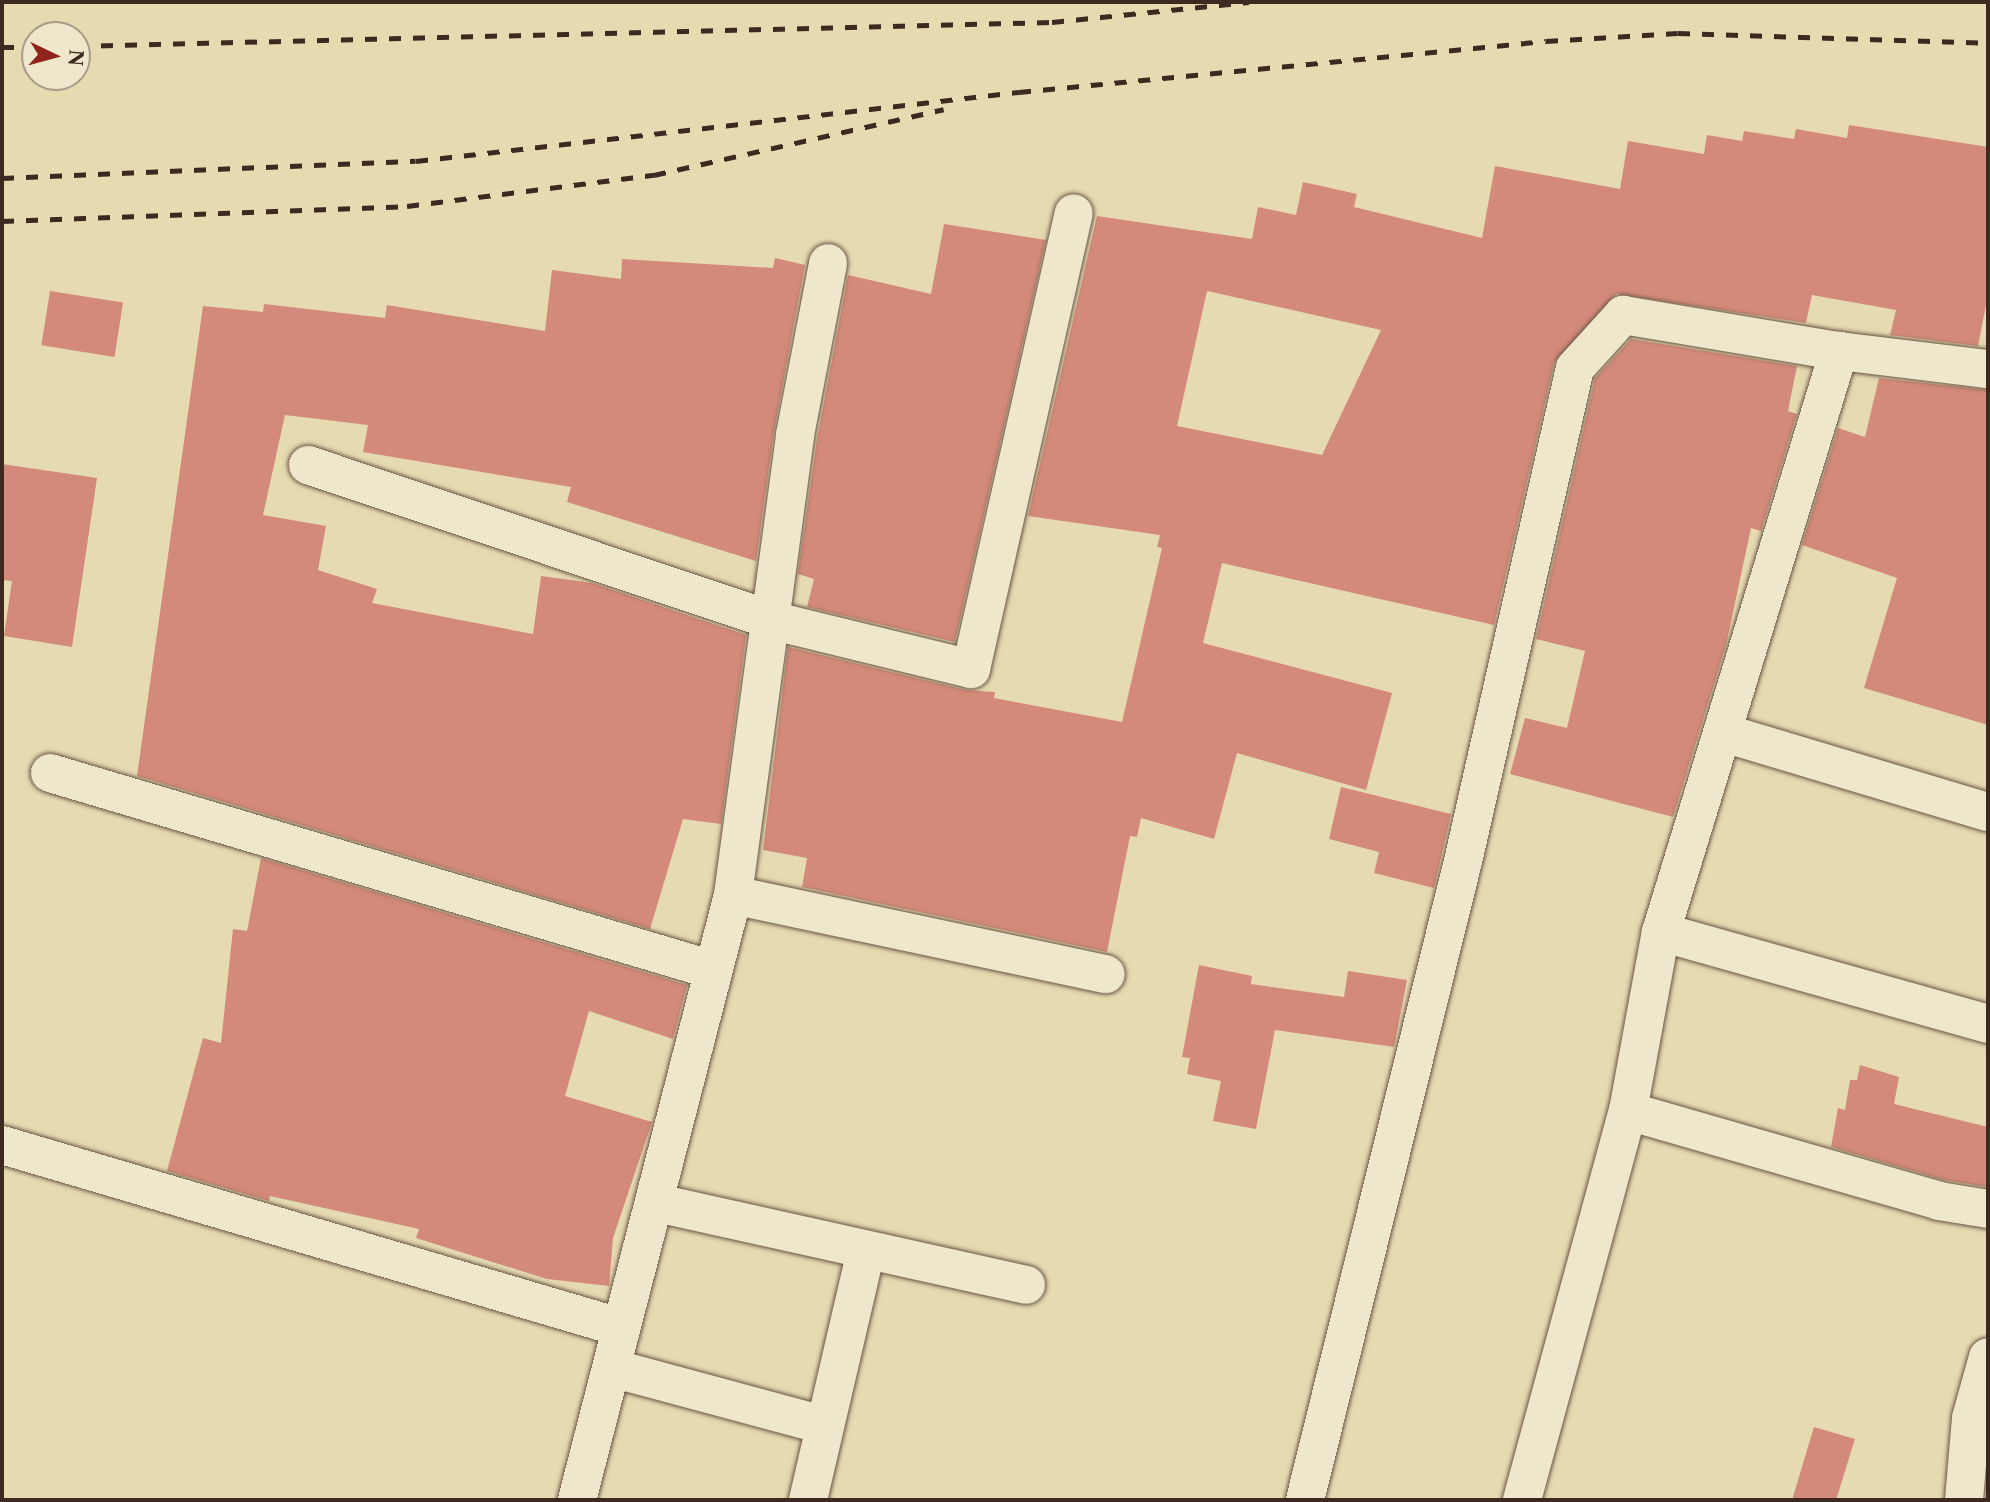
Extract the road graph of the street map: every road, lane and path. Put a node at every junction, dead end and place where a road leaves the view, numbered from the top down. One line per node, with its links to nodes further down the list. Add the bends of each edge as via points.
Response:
1 (1074, 213): 6 (street, via 971,669)
2 (828, 262): 6 (street, via 795,435)
3 (1839, 351): 4 (street); 7 (street); 27 (street, via 1623,315 1575,368 1479,793)
4 (1988, 369)
5 (308, 465): 6 (street)
6 (770, 620): 10 (street)
7 (1724, 733): 9 (street); 11 (street)
8 (50, 773): 12 (street)
9 (1988, 812)
10 (733, 895): 12 (street); 13 (street)
11 (1661, 932): 14 (street); 15 (street)
12 (713, 970): 17 (street)
13 (1107, 974)
14 (1988, 1024)
15 (1628, 1111): 18 (street, via 1939,1201); 28 (street)
16 (2, 1145): 21 (street)
17 (657, 1203): 19 (street); 21 (street)
18 (1988, 1209)
19 (866, 1251): 20 (street); 24 (street)
20 (1026, 1285)
21 (618, 1327): 23 (street)
22 (1988, 1357): 29 (street, via 1971,1418)
23 (612, 1368): 24 (street); 25 (street)
24 (823, 1426): 26 (street)
25 (577, 1500)
26 (808, 1500)
27 (1305, 1500)
28 (1522, 1500)
29 (1964, 1500)

